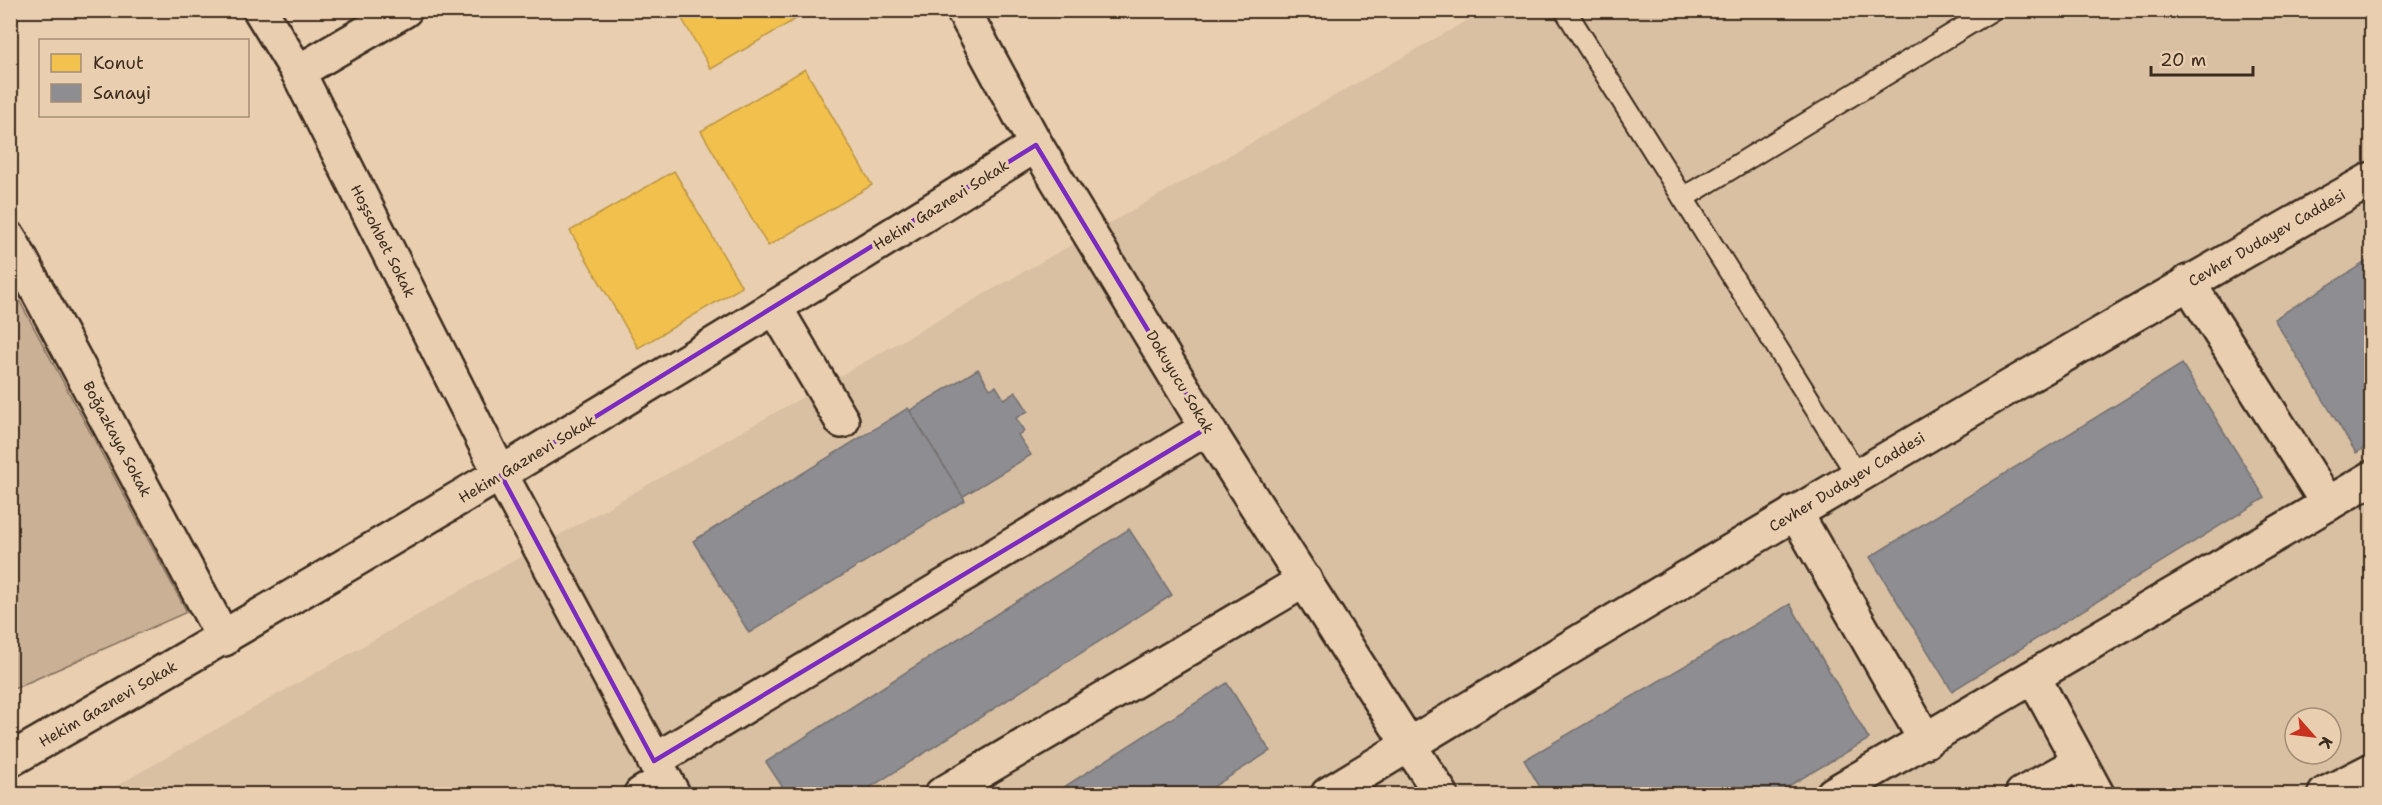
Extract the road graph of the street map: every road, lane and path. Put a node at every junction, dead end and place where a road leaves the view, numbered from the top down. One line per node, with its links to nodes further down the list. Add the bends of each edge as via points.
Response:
1 (260, 10): 6 (street, Hoşsohbet Sokak)
2 (405, 10): 6 (street)
3 (963, 10): 7 (street, Dokuyucu Sokak)
4 (1565, 10): 9 (lane)
5 (1992, 10): 9 (lane)
6 (298, 72): 15 (street, Hoşsohbet Sokak)
7 (1036, 145): 12 (street, Hekim Gaznevi Sokak); 14 (street, Dokuyucu Sokak)
8 (2372, 178): 11 (street, Cevher Dudayev Caddesi)
9 (1683, 198): 16 (lane)
10 (10, 239): 21 (street, Boğazkaya Sokak)
11 (2188, 282): 16 (street, Cevher Dudayev Caddesi); 18 (street)
12 (776, 309): 13 (street); 15 (street, Hekim Gaznevi Sokak)
13 (842, 421)
14 (1208, 428): 20 (street, Dokuyucu Sokak); 28 (street)
15 (501, 475): 21 (street, Hekim Gaznevi Sokak); 28 (street, Hoşsohbet Sokak)
16 (1857, 475): 19 (street, Cevher Dudayev Caddesi)
17 (2372, 478): 18 (street)
18 (2328, 504): 22 (street)
19 (1794, 512): 23 (street); 24 (street, Cevher Dudayev Caddesi)
20 (1305, 580): 24 (street, Dokuyucu Sokak); 29 (street)
21 (224, 639): 25 (street, Hekim Gaznevi Sokak)
22 (2034, 678): 23 (street); 26 (street)
23 (1926, 741): 32 (street)
24 (1409, 745): 30 (street, Cevher Dudayev Caddesi); 31 (street, Dokuyucu Sokak)
25 (10, 760)
26 (2078, 763): 33 (street); 34 (street)
27 (2372, 770): 35 (street)
28 (658, 783)
29 (942, 795)
30 (1328, 795)
31 (1441, 795)
32 (1833, 795)
33 (2022, 795)
34 (2097, 795)
35 (2325, 795)

